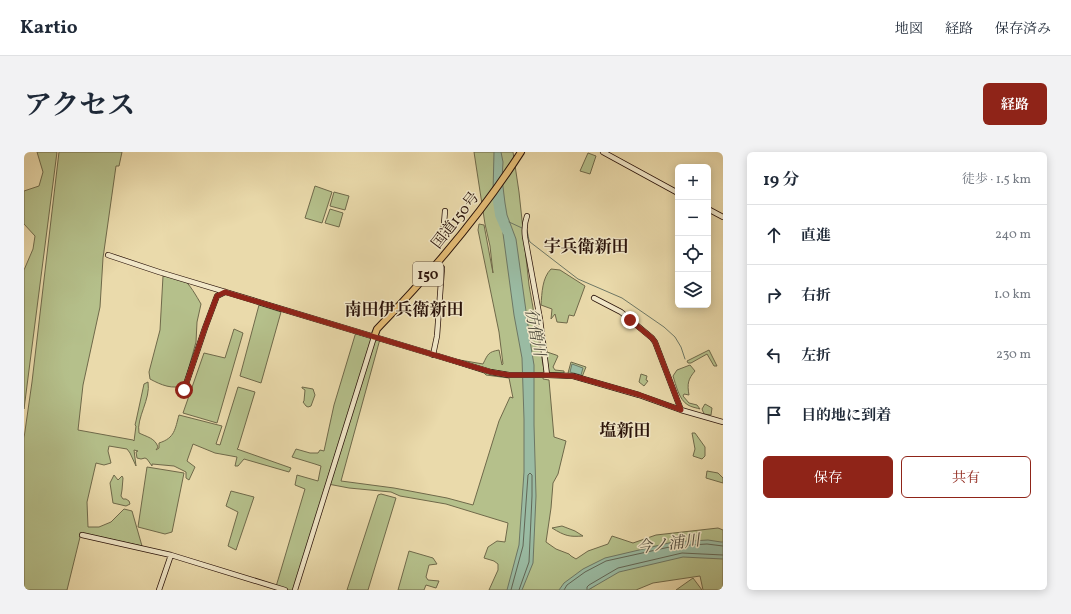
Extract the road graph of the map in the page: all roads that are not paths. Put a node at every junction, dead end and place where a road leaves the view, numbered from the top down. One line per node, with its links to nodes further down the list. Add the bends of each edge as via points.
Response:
1 (521, 152): 13 (highway, 国道150号 / 150, via 455,243 377,329)
2 (603, 152): 3 (street)
3 (675, 191)
4 (445, 211): 8 (street)
5 (711, 211): 7 (street)
6 (527, 216): 15 (street, via 524,233 540,319)
7 (723, 217)
8 (444, 236)
9 (108, 255): 11 (street)
10 (442, 268): 14 (street, via 437,336)
11 (225, 292): 13 (street); 16 (street, via 217,296)
12 (594, 298): 17 (street, via 621,312 652,338)
13 (374, 337): 14 (street); 23 (street)
14 (433, 354): 15 (street, via 491,372)
15 (544, 375): 17 (street, via 580,378)
16 (184, 390)
17 (681, 410): 18 (street)
18 (723, 422)
19 (82, 535): 20 (street)
20 (171, 555): 21 (street); 22 (street)
21 (160, 590)
22 (285, 590)
23 (295, 590)

